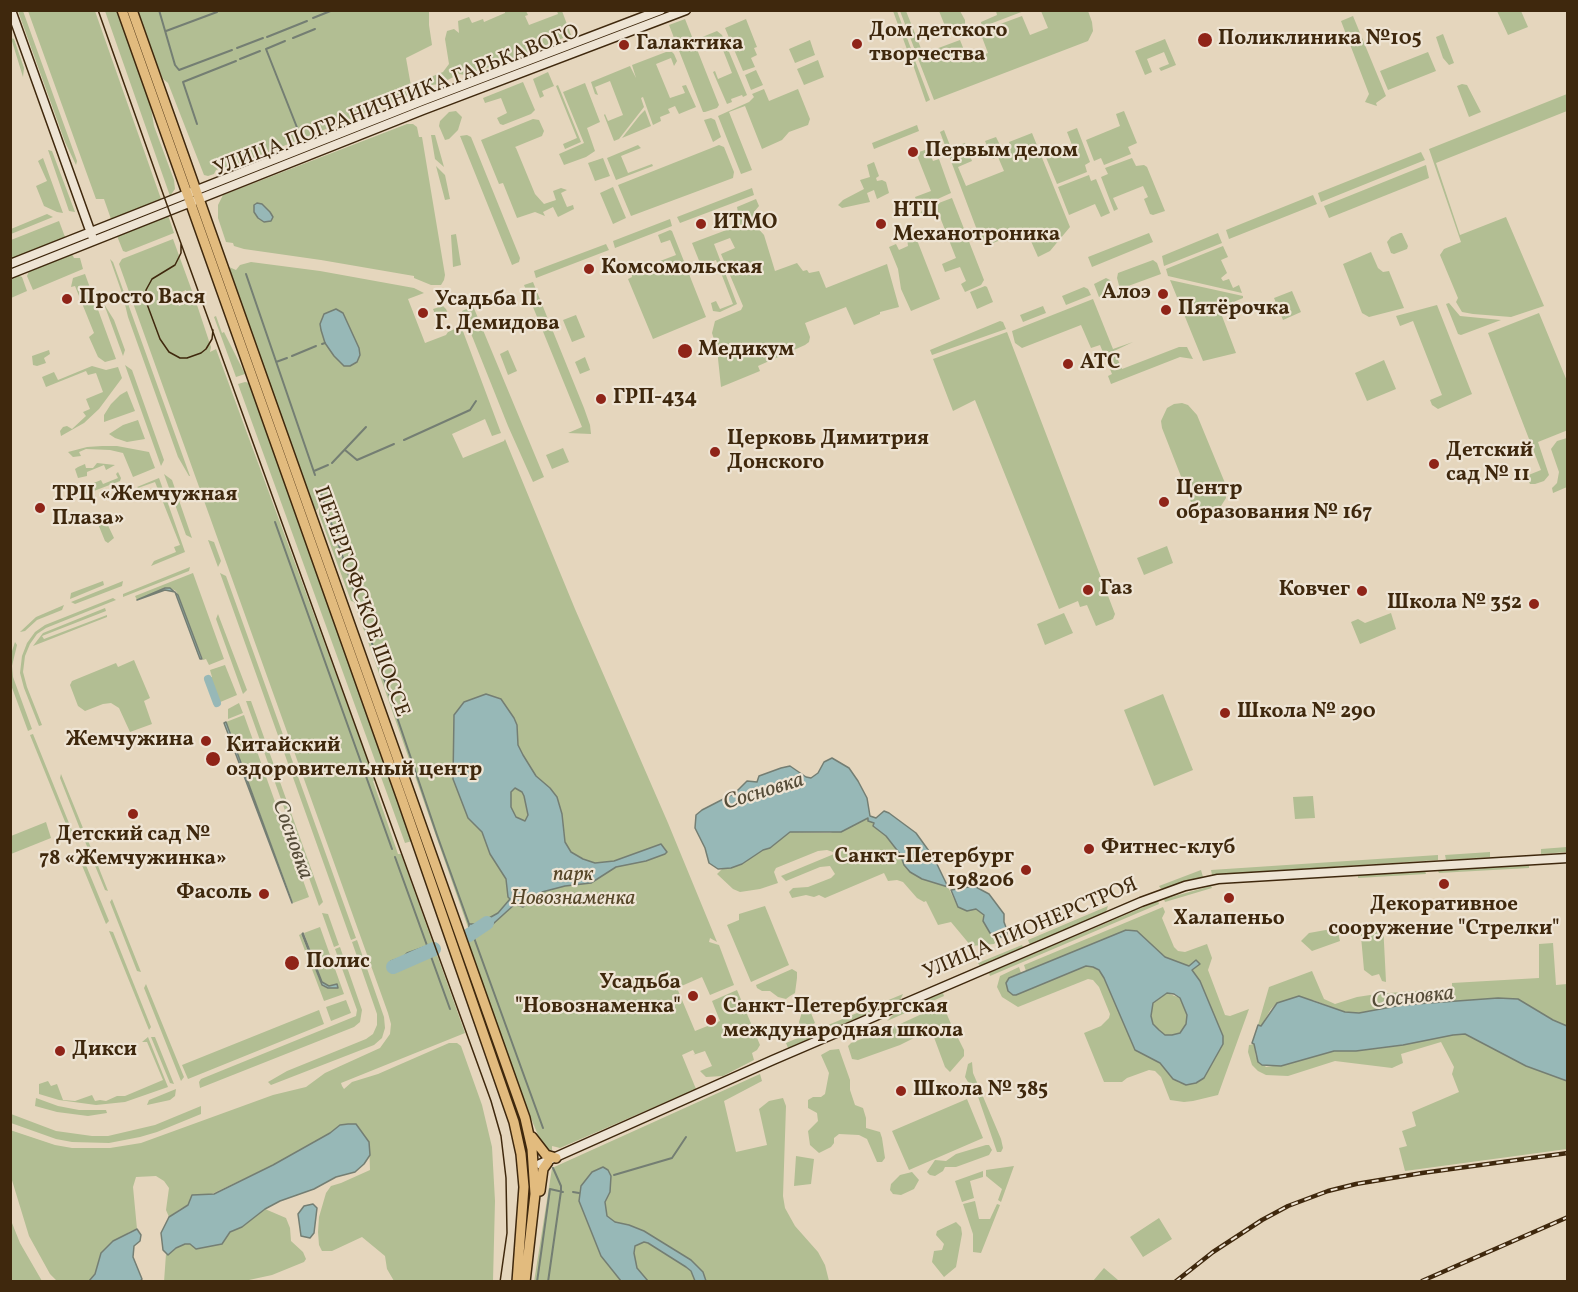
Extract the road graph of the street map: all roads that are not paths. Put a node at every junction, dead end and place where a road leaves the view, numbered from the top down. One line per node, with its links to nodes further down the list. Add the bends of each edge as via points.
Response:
1 (11, 10): 7 (street)
2 (122, 10): 6 (main road, ПЕТЕРГОФСКОЕ ШОССЕ)
3 (132, 10): 6 (main road, ПЕТЕРГОФСКОЕ ШОССЕ)
4 (661, 10): 6 (street, УЛИЦА ПОГРАНИЧНИКА ГАРЬКАВОГО)
5 (686, 10): 6 (street, УЛИЦА ПОГРАНИЧНИКА ГАРЬКАВОГО)
6 (193, 196): 7 (street); 11 (main road, ПЕТЕРГОФСКОЕ ШОССЕ); 12 (main road, ПЕТЕРГОФСКОЕ ШОССЕ)
7 (92, 236): 8 (street); 9 (street)
8 (10, 264)
9 (10, 274)
10 (1568, 858): 13 (street, УЛИЦА ПИОНЕРСТРОЯ, via 1218,879 1185,886 773,1060)
11 (529, 1133): 13 (main road, ПЕТЕРГОФСКОЕ ШОССЕ); 13 (main road, via 546,1155)
12 (520, 1148): 13 (main road); 14 (main road, ПЕТЕРГОФСКОЕ ШОССЕ)
13 (542, 1163): 14 (main road); 15 (main road, ПЕТЕРГОФСКОЕ ШОССЕ); 15 (main road)
14 (524, 1187): 16 (main road, ПЕТЕРГОФСКОЕ ШОССЕ)
15 (533, 1222): 17 (main road, ПЕТЕРГОФСКОЕ ШОССЕ)
16 (517, 1281)
17 (525, 1281)

